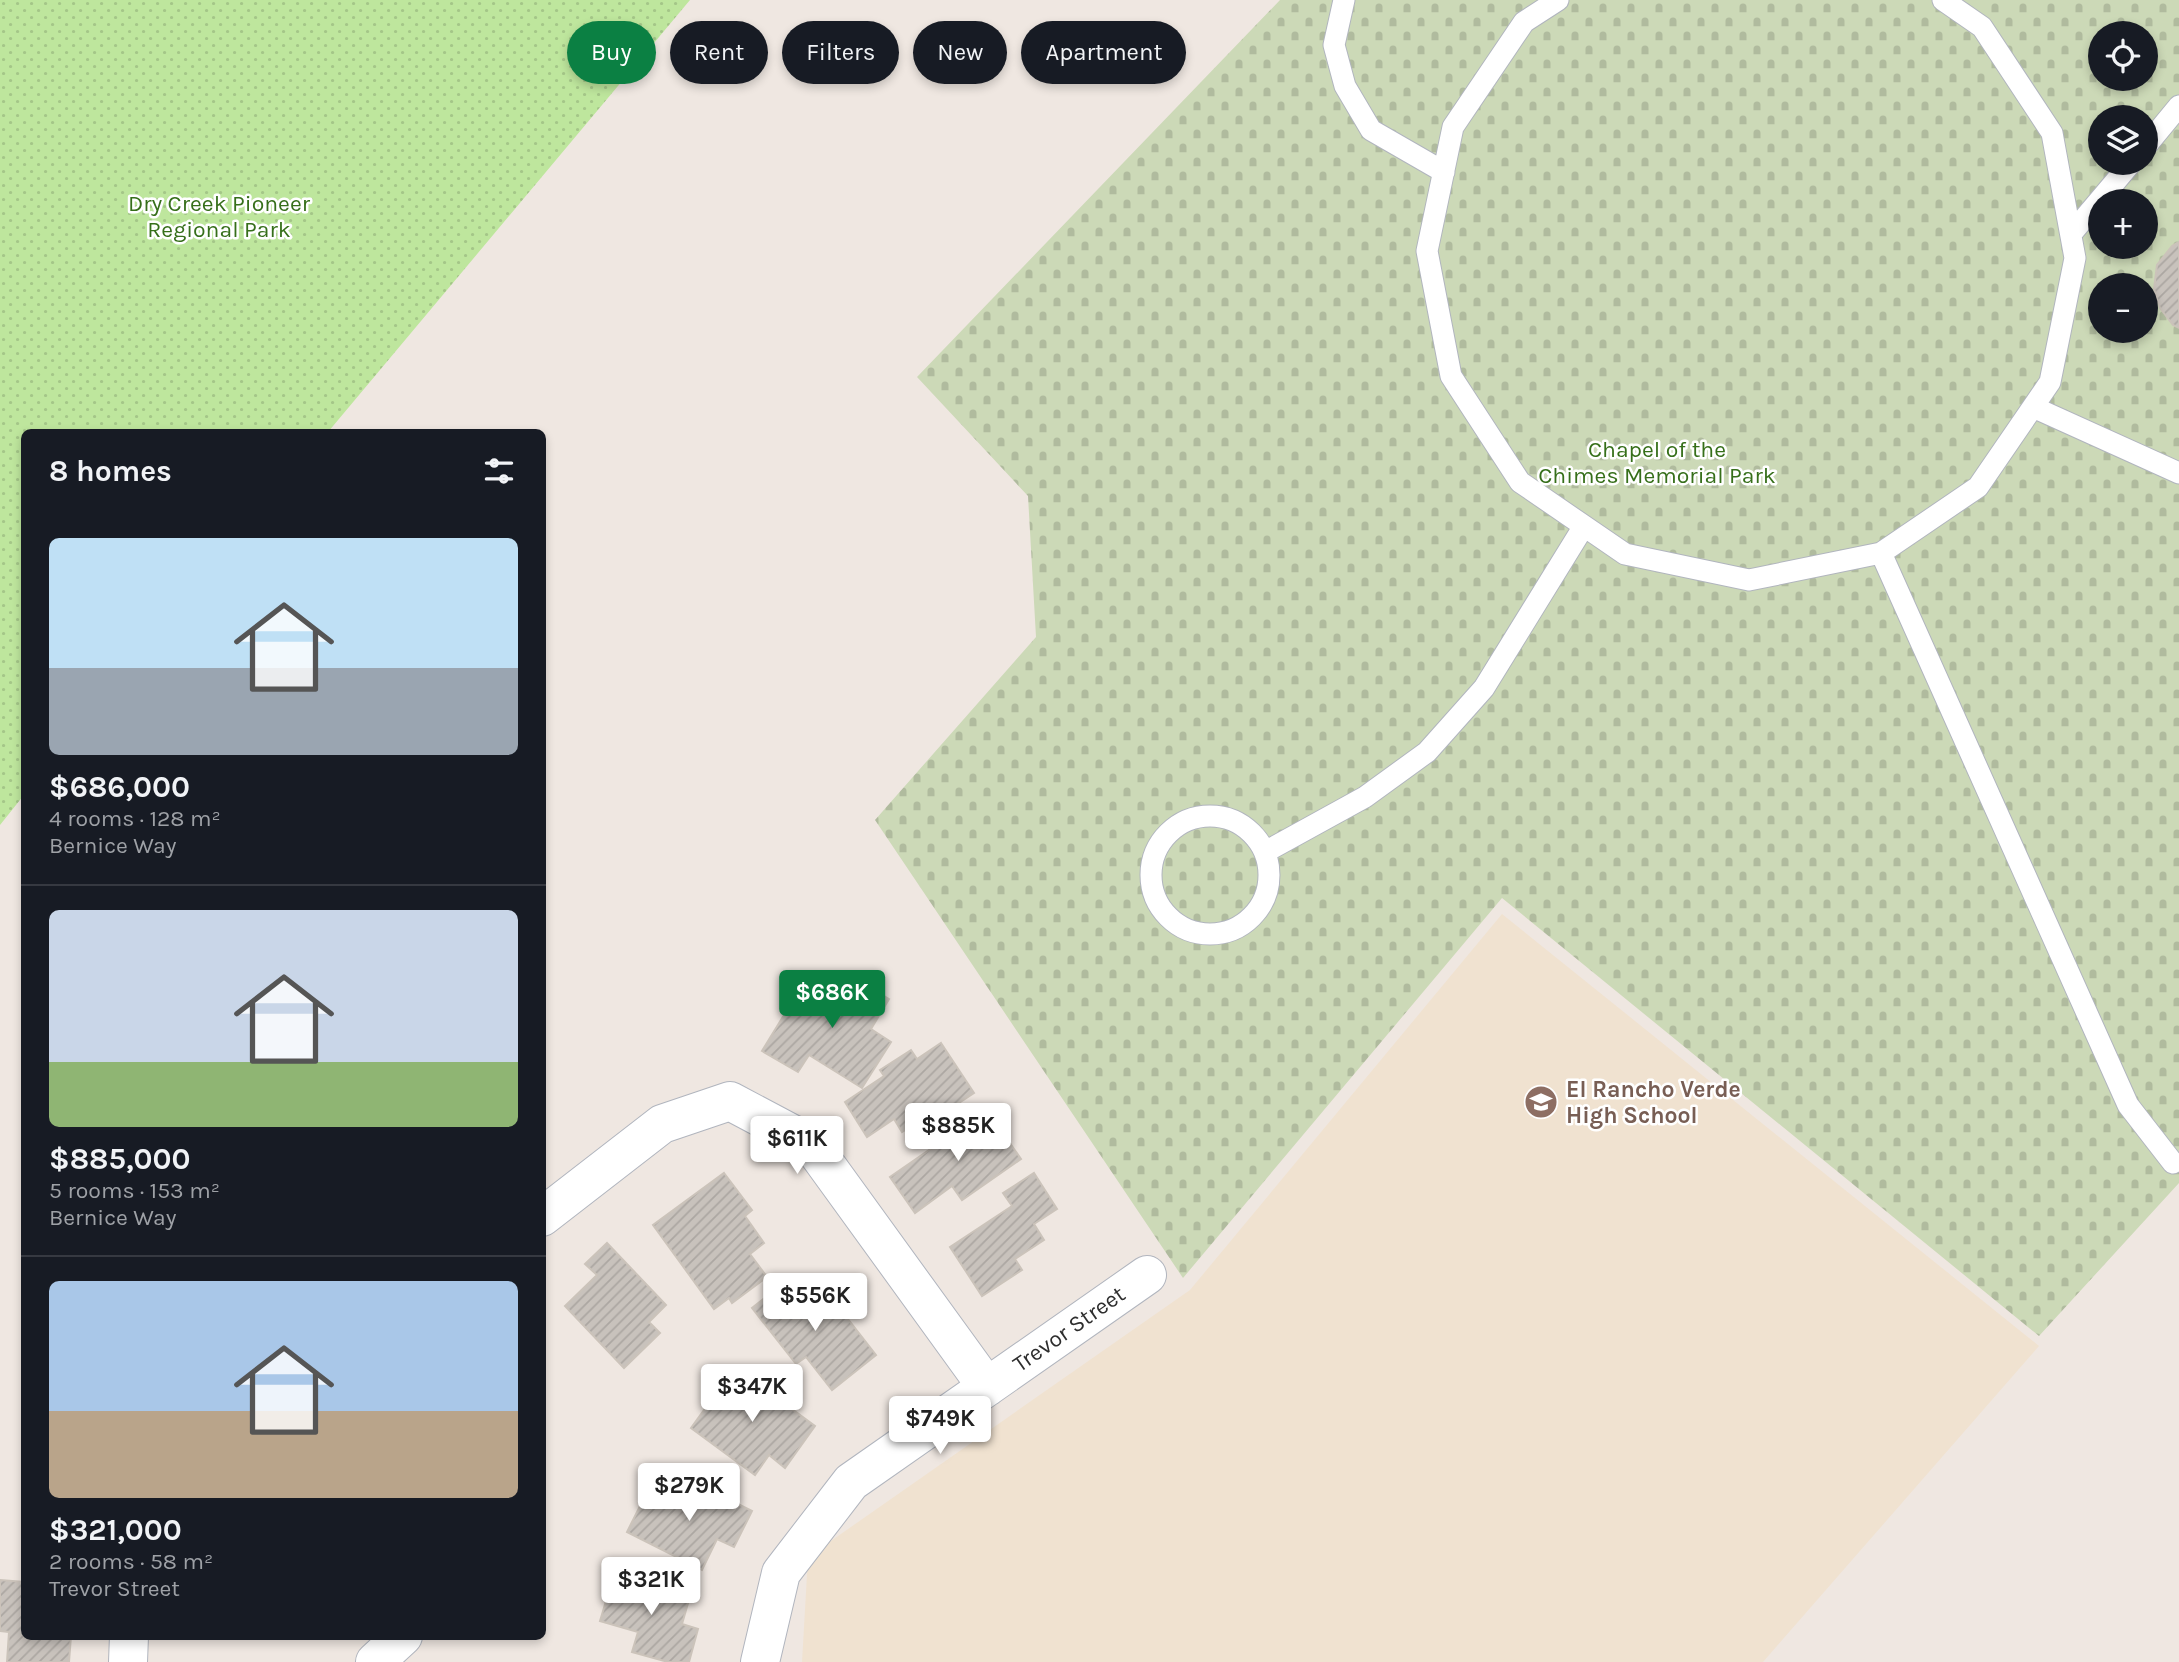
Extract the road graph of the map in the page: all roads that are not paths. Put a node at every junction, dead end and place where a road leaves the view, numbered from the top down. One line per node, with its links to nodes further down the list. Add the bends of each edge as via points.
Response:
1 (1344, 0): 6 (lane, via 1334,45 1345,86 1371,130)
2 (1558, 0): 6 (lane, via 1524,22 1453,127)
3 (1943, 0): 8 (lane, via 1982,27 2052,133)
4 (2179, 106): 5 (lane)
5 (2158, 131)
6 (1444, 172): 11 (lane, via 1427,251 1451,376 1520,482)
7 (2121, 175): 8 (lane)
8 (2071, 234): 9 (lane, via 2075,258 2050,382)
9 (2033, 407): 10 (lane); 12 (lane, via 1978,487)
10 (2179, 473)
11 (1584, 526): 12 (lane, via 1625,554 1749,580); 13 (lane, via 1484,688 1427,752 1365,797)
12 (1881, 553): 14 (lane, via 2128,1105)
13 (1265, 852): 13 (lane, via 1252,832 1233,819 1210,815 1187,819 1168,832 1155,852 1151,875 1155,898 1168,917 1187,930 1210,935 1233,930 1252,917 1265,898 1270,875)
14 (2173, 1163)
15 (546, 1214): 17 (street, via 662,1124 730,1101 811,1144)
16 (1147, 1275): 17 (street, Trevor Street)
17 (987, 1387): 22 (street, Trevor Street, via 851,1482 781,1573)
18 (129, 1640): 20 (street)
19 (399, 1640): 21 (street)
20 (128, 1662)
21 (375, 1662)
22 (760, 1662)

